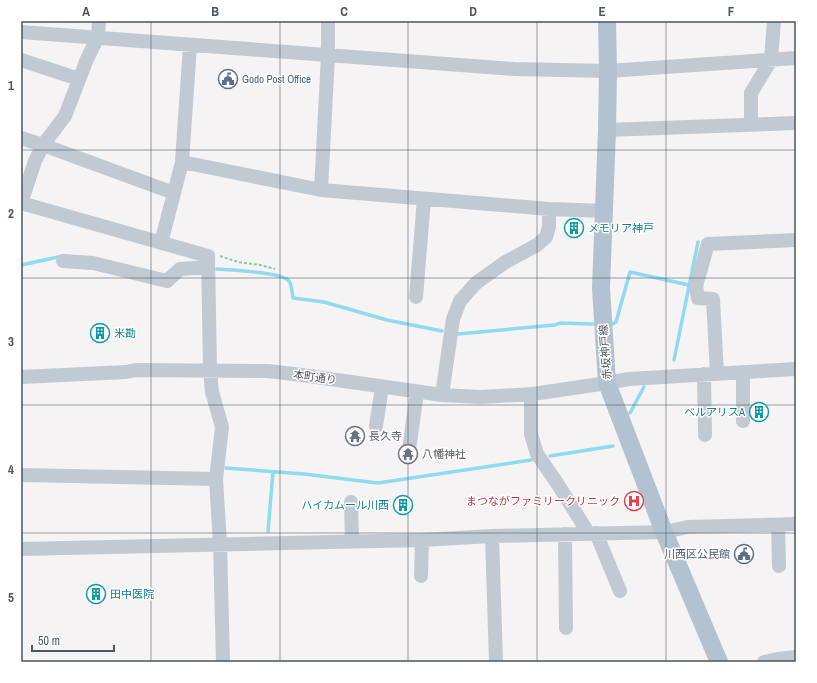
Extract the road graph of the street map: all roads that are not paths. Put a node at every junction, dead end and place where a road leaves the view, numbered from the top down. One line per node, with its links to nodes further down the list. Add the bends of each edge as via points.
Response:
1 (99, 21): 6 (street)
2 (328, 21): 8 (street)
3 (607, 21): 12 (main road, 赤坂神戸線)
4 (774, 21): 11 (street)
5 (21, 32): 6 (street)
6 (98, 37): 7 (street); 13 (street)
7 (190, 45): 8 (street); 19 (street)
8 (328, 55): 12 (street, via 514,69); 20 (street)
9 (796, 58): 11 (street)
10 (21, 60): 13 (street)
11 (771, 60): 12 (street); 15 (street, via 750,93)
12 (608, 71): 16 (main road, 赤坂神戸線)
13 (79, 79): 18 (street, via 65,116)
14 (796, 123): 15 (street)
15 (751, 125): 16 (street)
16 (607, 130): 25 (main road, 赤坂神戸線)
17 (21, 138): 18 (street)
18 (43, 146): 21 (street); 23 (street, via 35,161)
19 (182, 162): 20 (street); 21 (street)
20 (321, 190): 22 (street)
21 (174, 193): 29 (street)
22 (424, 199): 24 (street); 32 (street, via 412,267)
23 (21, 203): 29 (street)
24 (549, 209): 25 (street); 42 (street, via 546,237 476,283 460,301 453,319)
25 (604, 212): 38 (main road, 赤坂神戸線, via 601,288)
26 (796, 231): 27 (street)
27 (701, 235)
28 (796, 240): 36 (street, via 708,244 696,286 698,298 713,299)
29 (161, 243): 31 (street)
30 (63, 261): 31 (street, via 92,263 167,281 180,268)
31 (208, 262): 34 (street)
32 (416, 297)
33 (796, 369): 35 (street, 本町通り)
34 (210, 370): 37 (street, 本町通り, via 136,370); 39 (street, 本町通り, via 268,371); 48 (street, via 212,392 222,427)
35 (743, 372): 36 (street, 本町通り); 43 (street)
36 (710, 374): 38 (street, 本町通り, via 629,379); 45 (street)
37 (21, 377)
38 (607, 383): 41 (street, 本町通り); 52 (main road, 赤坂神戸線)
39 (382, 387): 40 (street, 本町通り); 44 (street)
40 (417, 392): 42 (street, 本町通り); 46 (street)
41 (531, 394): 42 (street, 本町通り, via 481,397); 53 (street, via 531,434 537,454)
42 (442, 395)
43 (743, 421)
44 (376, 426)
45 (705, 435)
46 (409, 450)
47 (21, 476): 48 (street)
48 (216, 479): 58 (street)
49 (350, 502): 57 (street)
50 (796, 524): 51 (street)
51 (778, 525): 52 (street, via 688,527); 60 (street)
52 (664, 532): 53 (street); 67 (main road, 赤坂神戸線)
53 (592, 533): 54 (street); 62 (street)
54 (565, 534): 55 (street); 63 (street)
55 (492, 536): 56 (street); 66 (street)
56 (422, 540): 57 (street); 61 (street)
57 (352, 541): 58 (street)
58 (220, 544): 59 (street); 65 (street)
59 (21, 549)
60 (779, 566)
61 (421, 576)
62 (620, 591)
63 (566, 628)
64 (796, 657): 68 (street)
65 (223, 662)
66 (496, 662)
67 (719, 662)
68 (764, 662)

